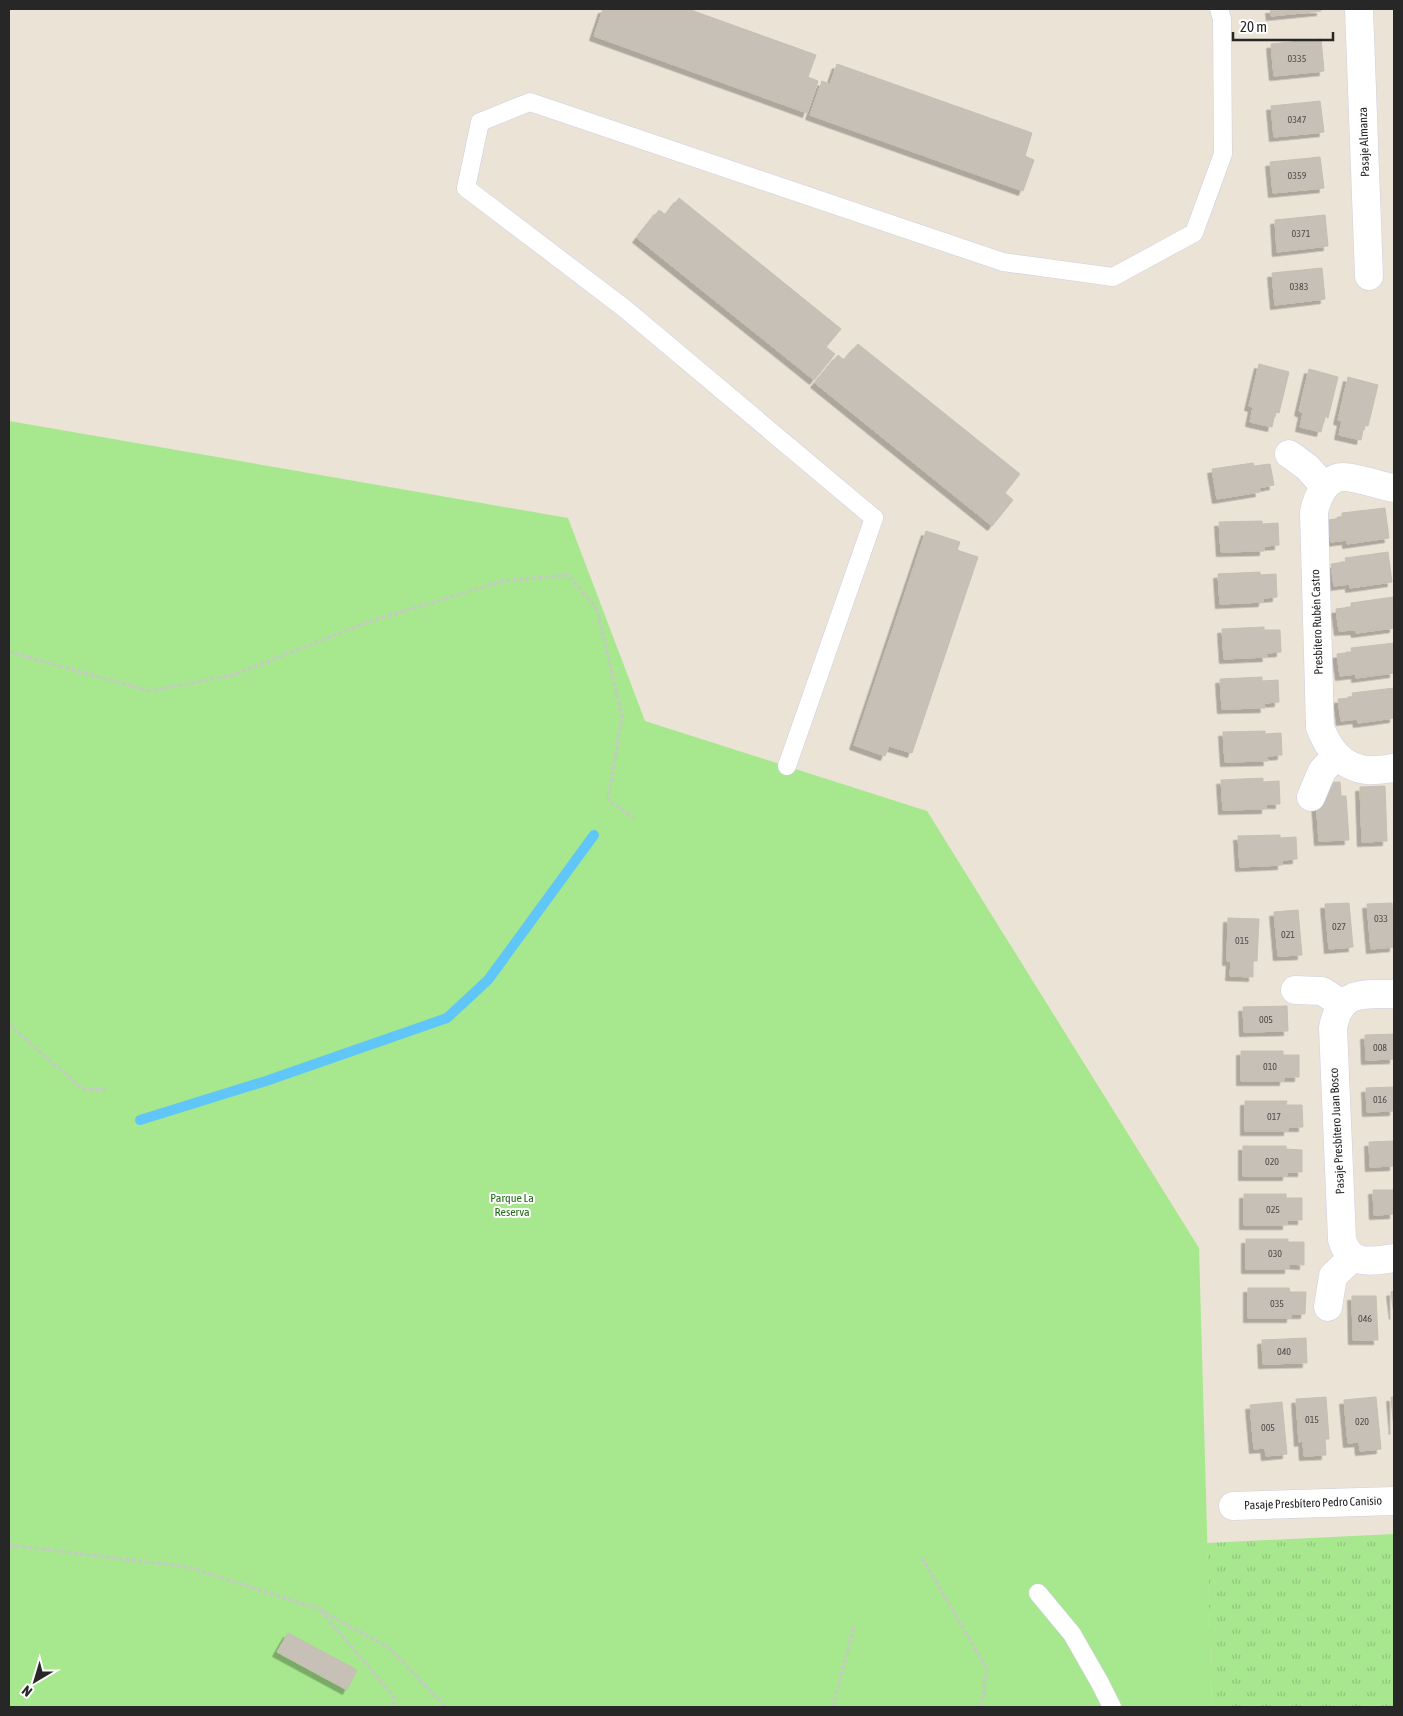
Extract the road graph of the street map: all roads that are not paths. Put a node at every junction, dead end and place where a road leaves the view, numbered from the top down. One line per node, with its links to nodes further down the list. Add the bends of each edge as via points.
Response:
1 (1219, 9): 8 (lane, via 1222,18 1223,154 1194,233 1113,278 1003,262 530,102 480,122 466,188 624,308 874,518)
2 (1359, 9): 3 (street, Pasaje Almanza)
3 (1369, 276)
4 (1289, 454): 5 (street, via 1307,467)
5 (1325, 487): 6 (street, via 1334,479 1344,477); 7 (street, Presbítero Rubén Castro, via 1316,498 1314,512 1320,726)
6 (1394, 488)
7 (1336, 756): 9 (street, via 1366,770); 10 (street, via 1322,770)
8 (787, 766)
9 (1394, 768)
10 (1311, 797)
11 (1295, 990): 13 (street, via 1322,991)
12 (1394, 994): 13 (street, via 1360,994)
13 (1342, 1004): 14 (street, Pasaje Presbítero Juan Bosco, via 1335,1015 1333,1028 1342,1239)
14 (1353, 1257): 15 (street, via 1373,1261); 16 (street, via 1333,1276)
15 (1394, 1258)
16 (1328, 1307)
17 (1394, 1501): 18 (street, Pasaje Presbítero Pedro Canisio)
18 (1233, 1506)
19 (1038, 1593): 20 (lane, via 1072,1634)
20 (1112, 1707)

